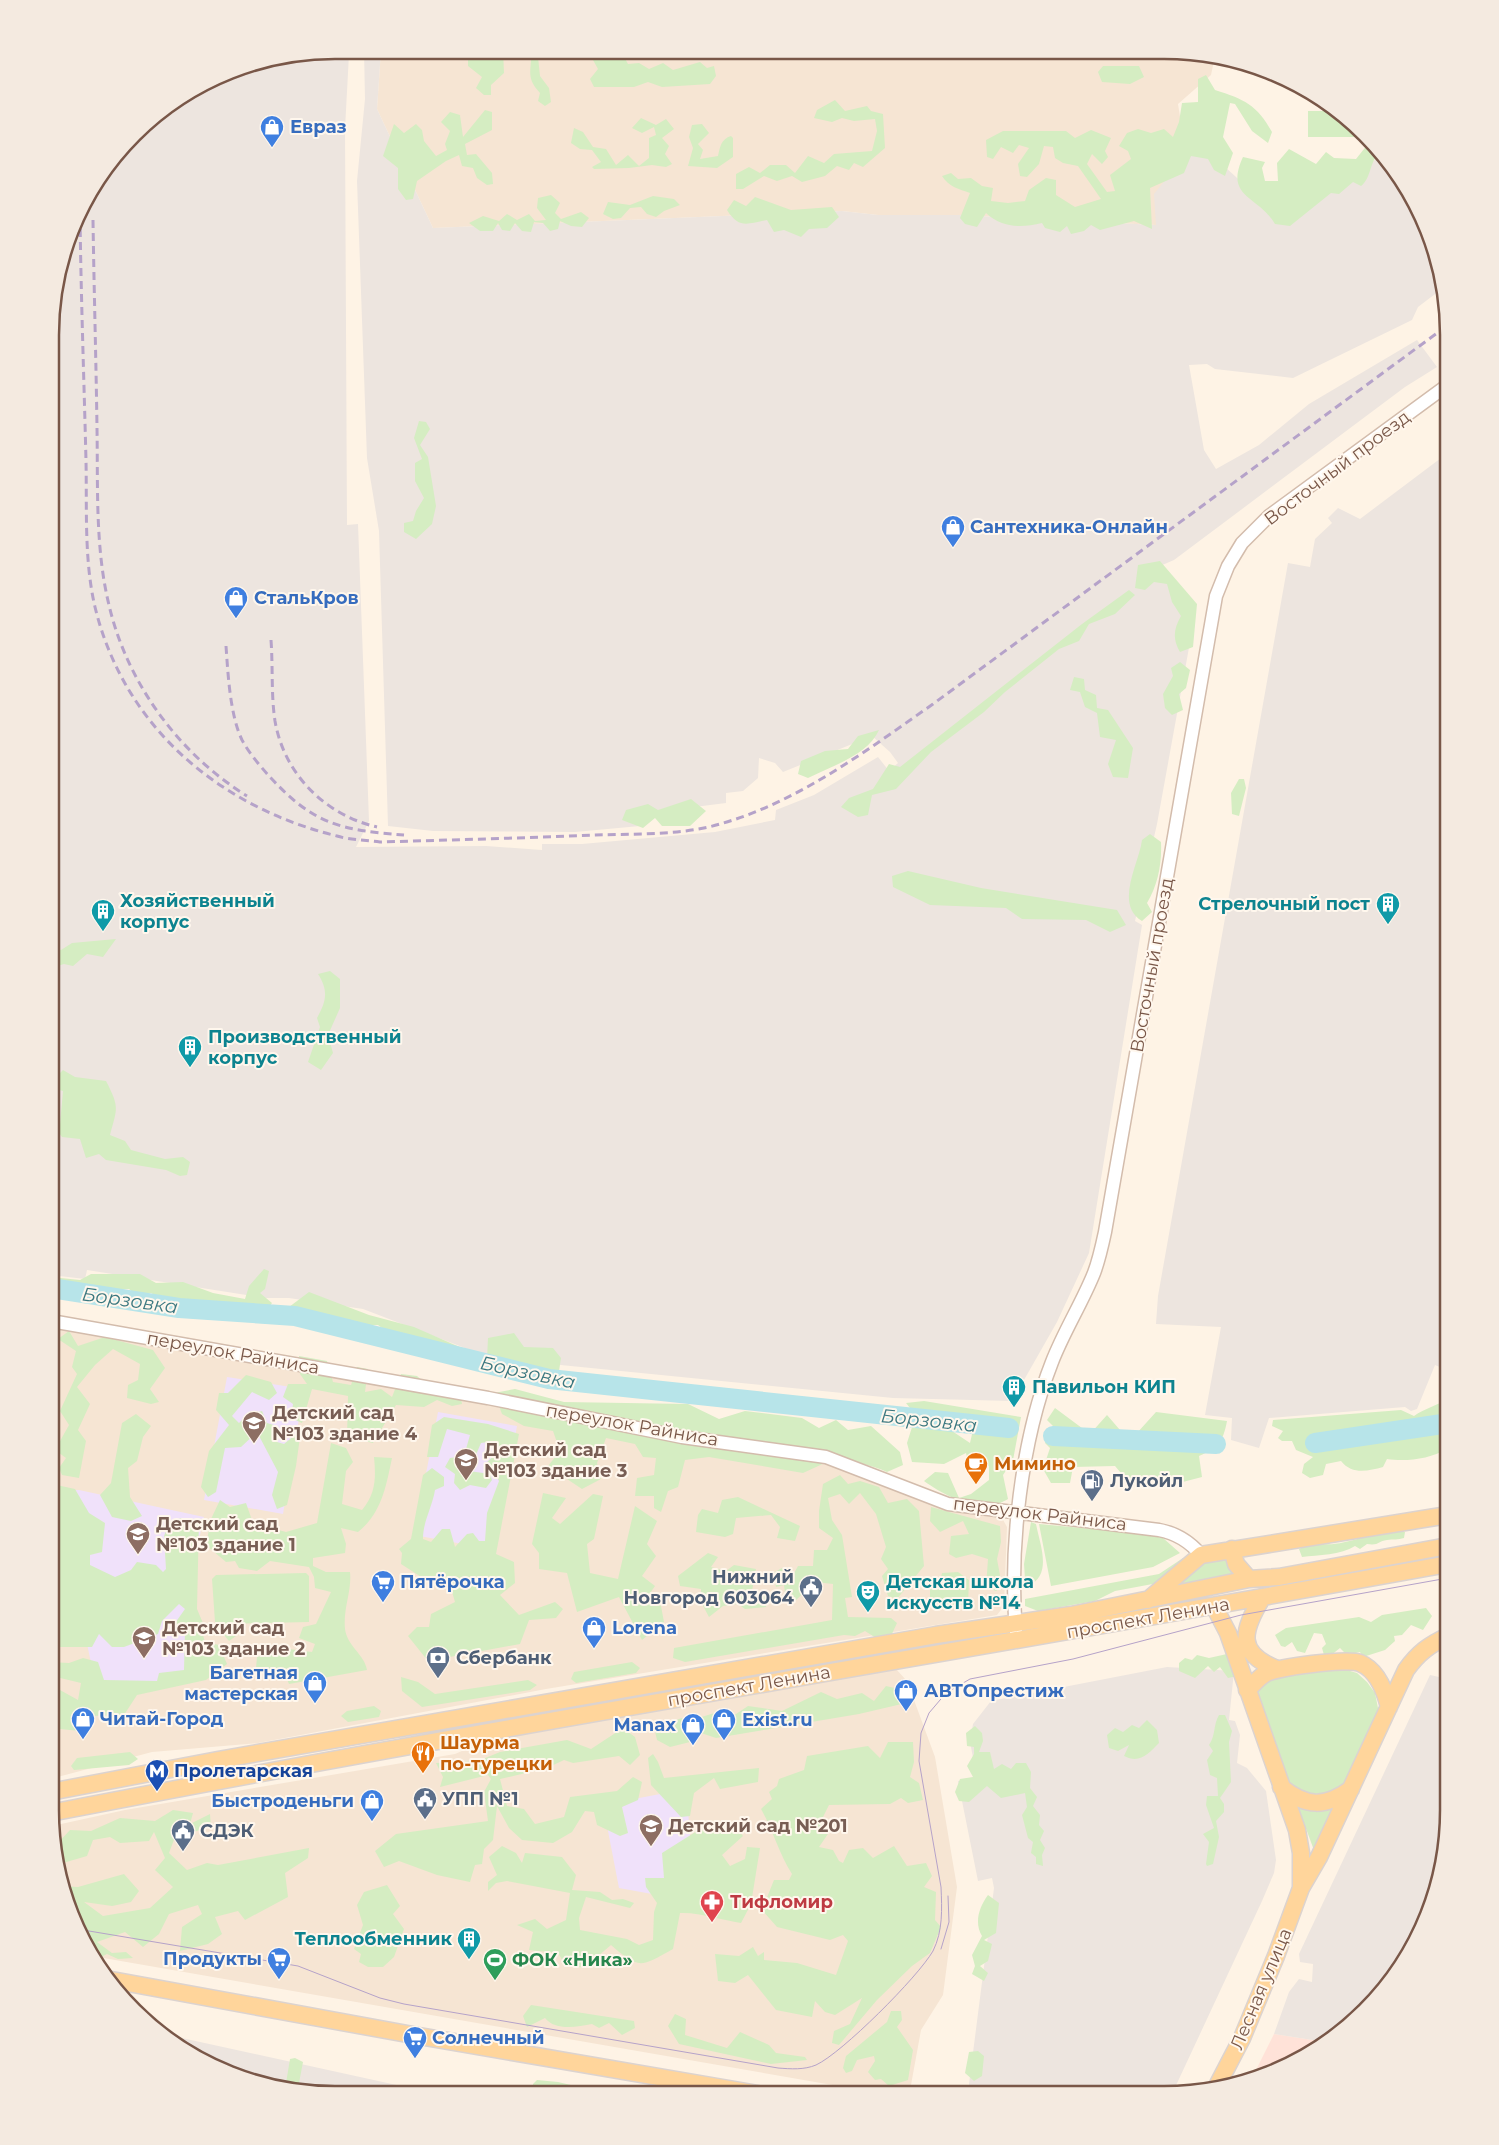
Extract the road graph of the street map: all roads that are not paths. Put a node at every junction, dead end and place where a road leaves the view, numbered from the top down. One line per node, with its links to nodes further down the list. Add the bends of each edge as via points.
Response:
1 (1440, 391): 3 (street, Восточный проезд, via 1269,516 1242,544 1222,579 1216,596 1105,1232 1095,1270 1052,1361 1037,1404 1024,1464)
2 (59, 1322): 3 (street, переулок Райниса, via 478,1396 682,1436 826,1457 948,1504)
3 (1019, 1513): 7 (street, переулок Райниса, via 1169,1532 1191,1544); 13 (street, Восточный проезд)
4 (1440, 1516): 6 (main road)
5 (1440, 1547): 9 (main road, проспект Ленина, via 1279,1577)
6 (1232, 1549): 7 (main road); 9 (main road, via 1236,1564)
7 (1201, 1555): 11 (main road)
8 (1440, 1565): 10 (main road, проспект Ленина)
9 (1249, 1579): 11 (main road, проспект Ленина)
10 (1262, 1598): 12 (main road, проспект Ленина); 16 (main road, via 1245,1636 1252,1655)
11 (1148, 1601): 13 (main road, проспект Ленина)
12 (1214, 1606): 15 (main road, проспект Ленина); 17 (main road, via 1228,1633)
13 (1015, 1624): 15 (street, Восточный проезд); 21 (main road, проспект Ленина, via 651,1684)
14 (1440, 1640): 18 (main road, via 1416,1655)
15 (1016, 1641): 22 (main road, проспект Ленина, via 382,1751)
16 (1278, 1669): 17 (main road, via 1264,1674); 18 (main road, via 1349,1661 1361,1663 1384,1689)
17 (1248, 1690): 19 (main road)
18 (1389, 1707): 20 (main road)
19 (1281, 1787): 20 (main road, via 1301,1801 1313,1803 1335,1799); 23 (main road, via 1297,1830 1301,1853)
20 (1351, 1789): 23 (main road, via 1319,1857)
21 (59, 1790)
22 (59, 1811)
23 (1300, 1888): 25 (main road, Лесная улица, via 1242,2038)
24 (119, 1981): 26 (main road)
25 (1220, 2081)
26 (711, 2086)

